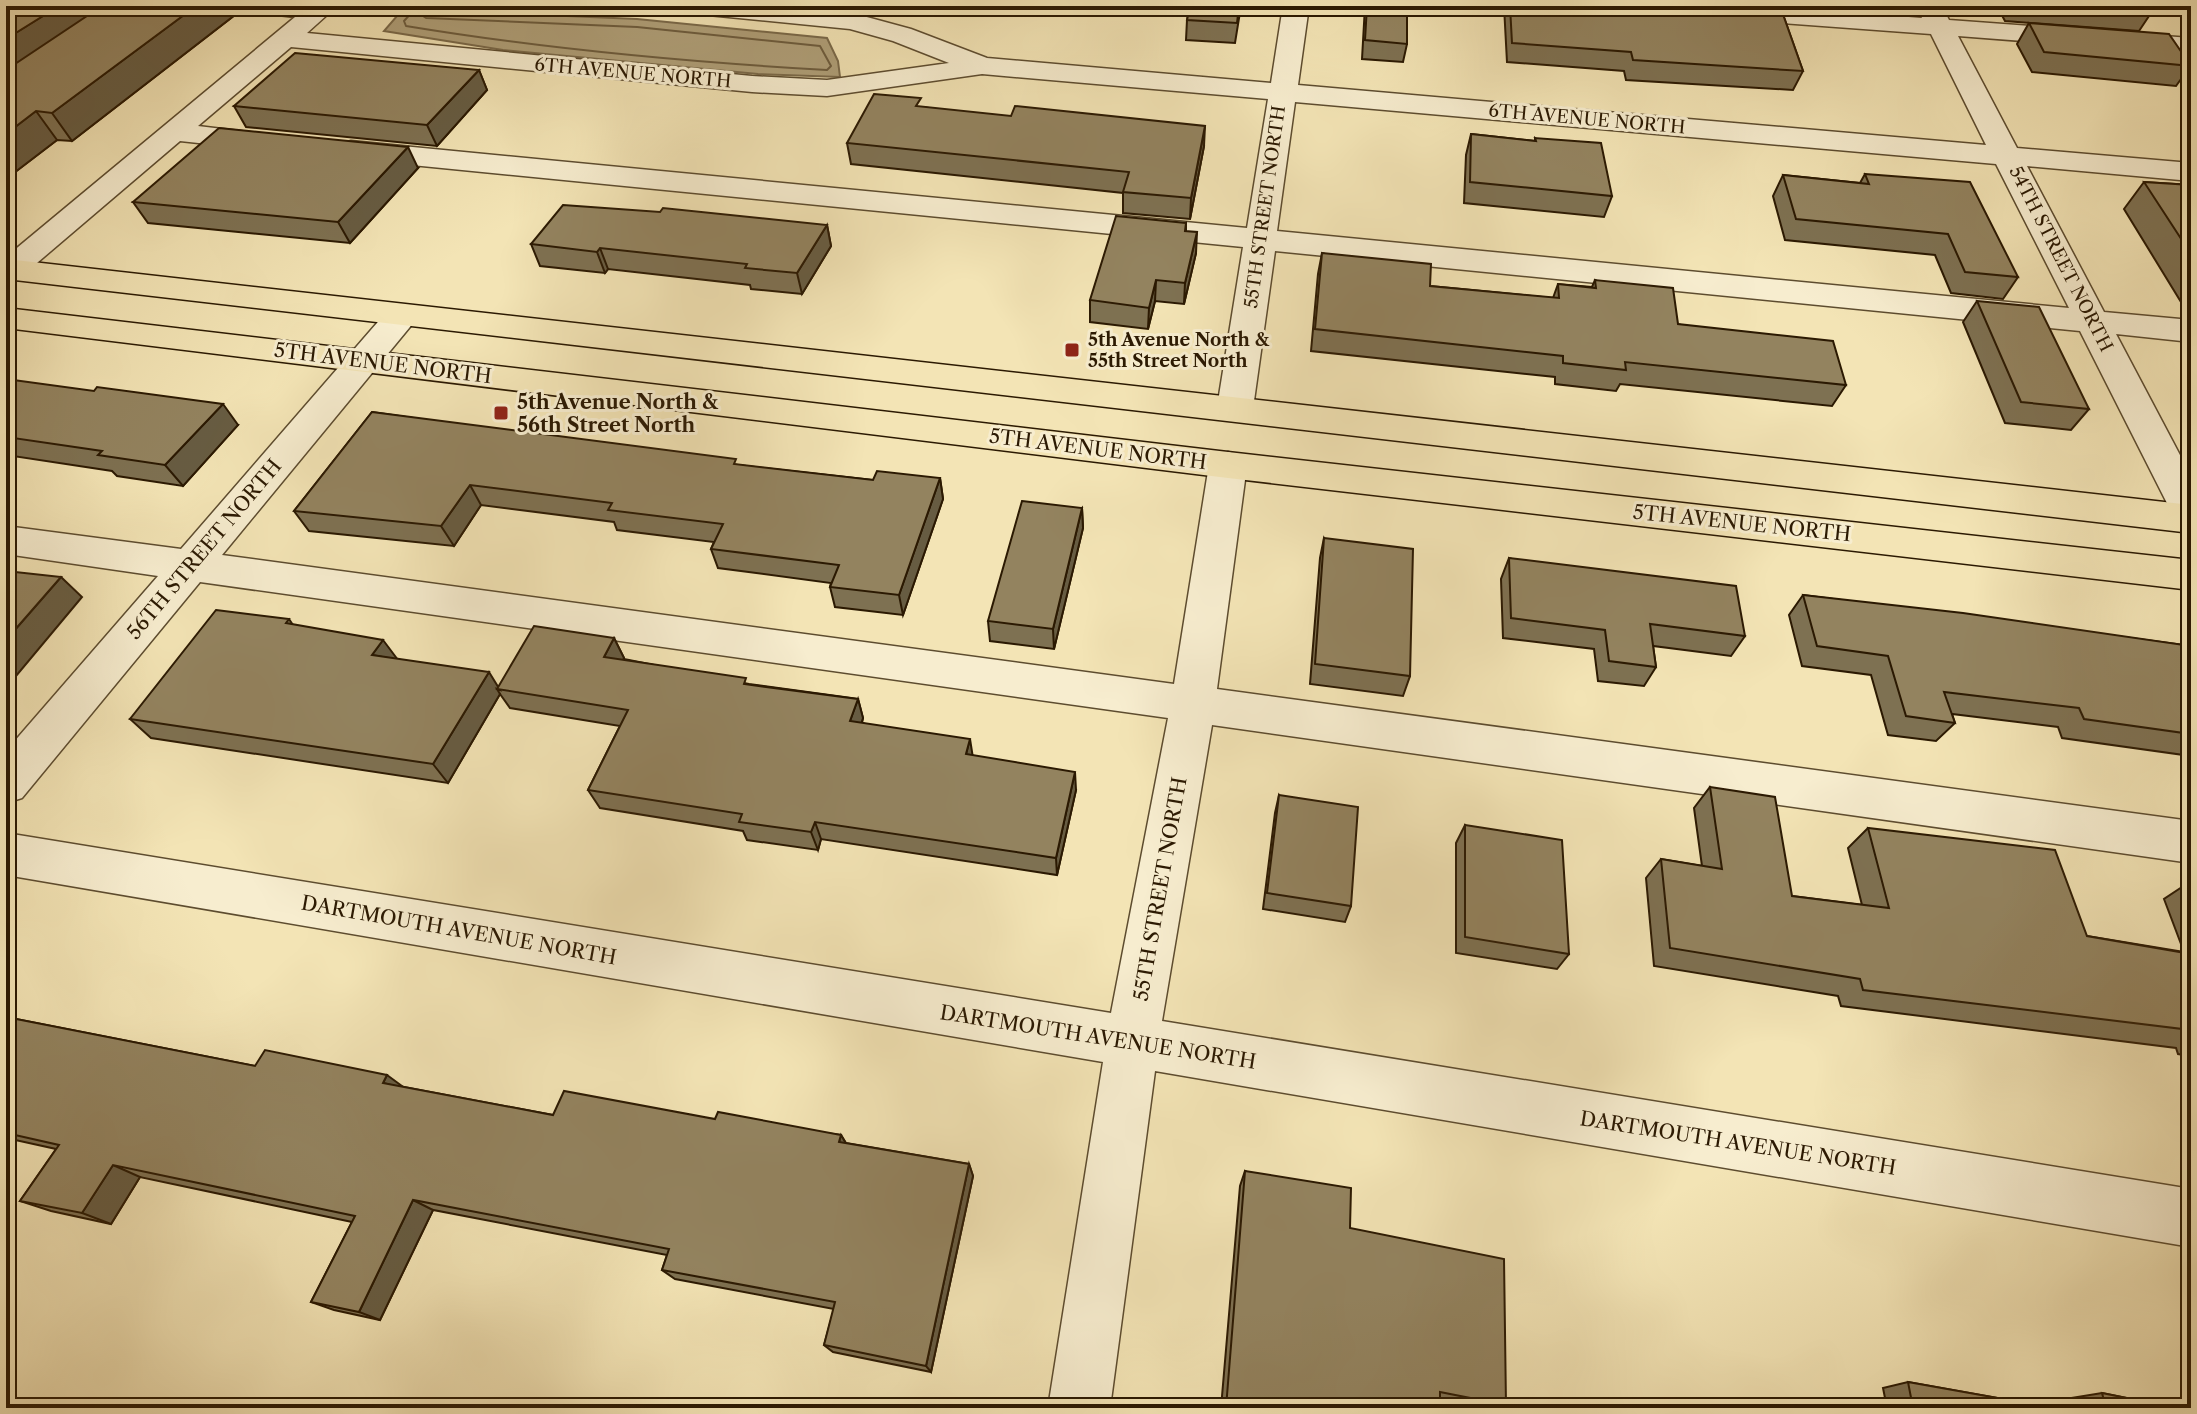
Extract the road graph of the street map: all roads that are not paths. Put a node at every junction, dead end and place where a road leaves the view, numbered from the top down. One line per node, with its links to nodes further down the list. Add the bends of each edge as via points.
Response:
1 (253, 6): 5 (street)
2 (698, 6): 9 (street, 6TH AVENUE NORTH, via 852,21)
3 (1296, 6): 10 (street, 55TH STREET NORTH)
4 (1658, 6): 6 (street)
5 (321, 9): 7 (street)
6 (1934, 16): 8 (street); 12 (street, 54TH STREET NORTH)
7 (284, 39): 9 (street, 6TH AVENUE NORTH, via 827,88); 11 (street)
8 (2191, 46)
9 (982, 66): 10 (street, 6TH AVENUE NORTH)
10 (1282, 92): 12 (street, 6TH AVENUE NORTH); 14 (street, 55TH STREET NORTH)
11 (174, 132): 14 (street); 15 (street)
12 (2009, 157): 13 (street, 6TH AVENUE NORTH); 18 (street, 54TH STREET NORTH)
13 (2191, 172)
14 (1261, 238): 18 (street); 21 (street, 55TH STREET NORTH)
15 (8, 271): 16 (main road)
16 (402, 315): 20 (street, 56TH STREET NORTH); 21 (main road)
17 (6, 318): 20 (main road, 5TH AVENUE NORTH)
18 (2093, 321): 19 (street); 23 (street, 54TH STREET NORTH)
19 (2191, 331)
20 (363, 361): 22 (main road, 5TH AVENUE NORTH); 26 (street, 56TH STREET NORTH)
21 (1235, 408): 24 (main road)
22 (1228, 465): 27 (main road, 5TH AVENUE NORTH); 28 (street, 55TH STREET NORTH)
23 (2191, 513)
24 (2191, 519)
25 (6, 540): 26 (street)
26 (189, 567): 28 (street); 29 (street, 56TH STREET NORTH)
27 (2191, 575)
28 (1193, 705): 30 (street); 32 (street, 55TH STREET NORTH)
29 (6, 784)
30 (2191, 842)
31 (6, 854): 32 (street, DARTMOUTH AVENUE NORTH)
32 (1132, 1043): 33 (street, DARTMOUTH AVENUE NORTH); 34 (street, 55TH STREET NORTH)
33 (2191, 1218)
34 (1079, 1408)

